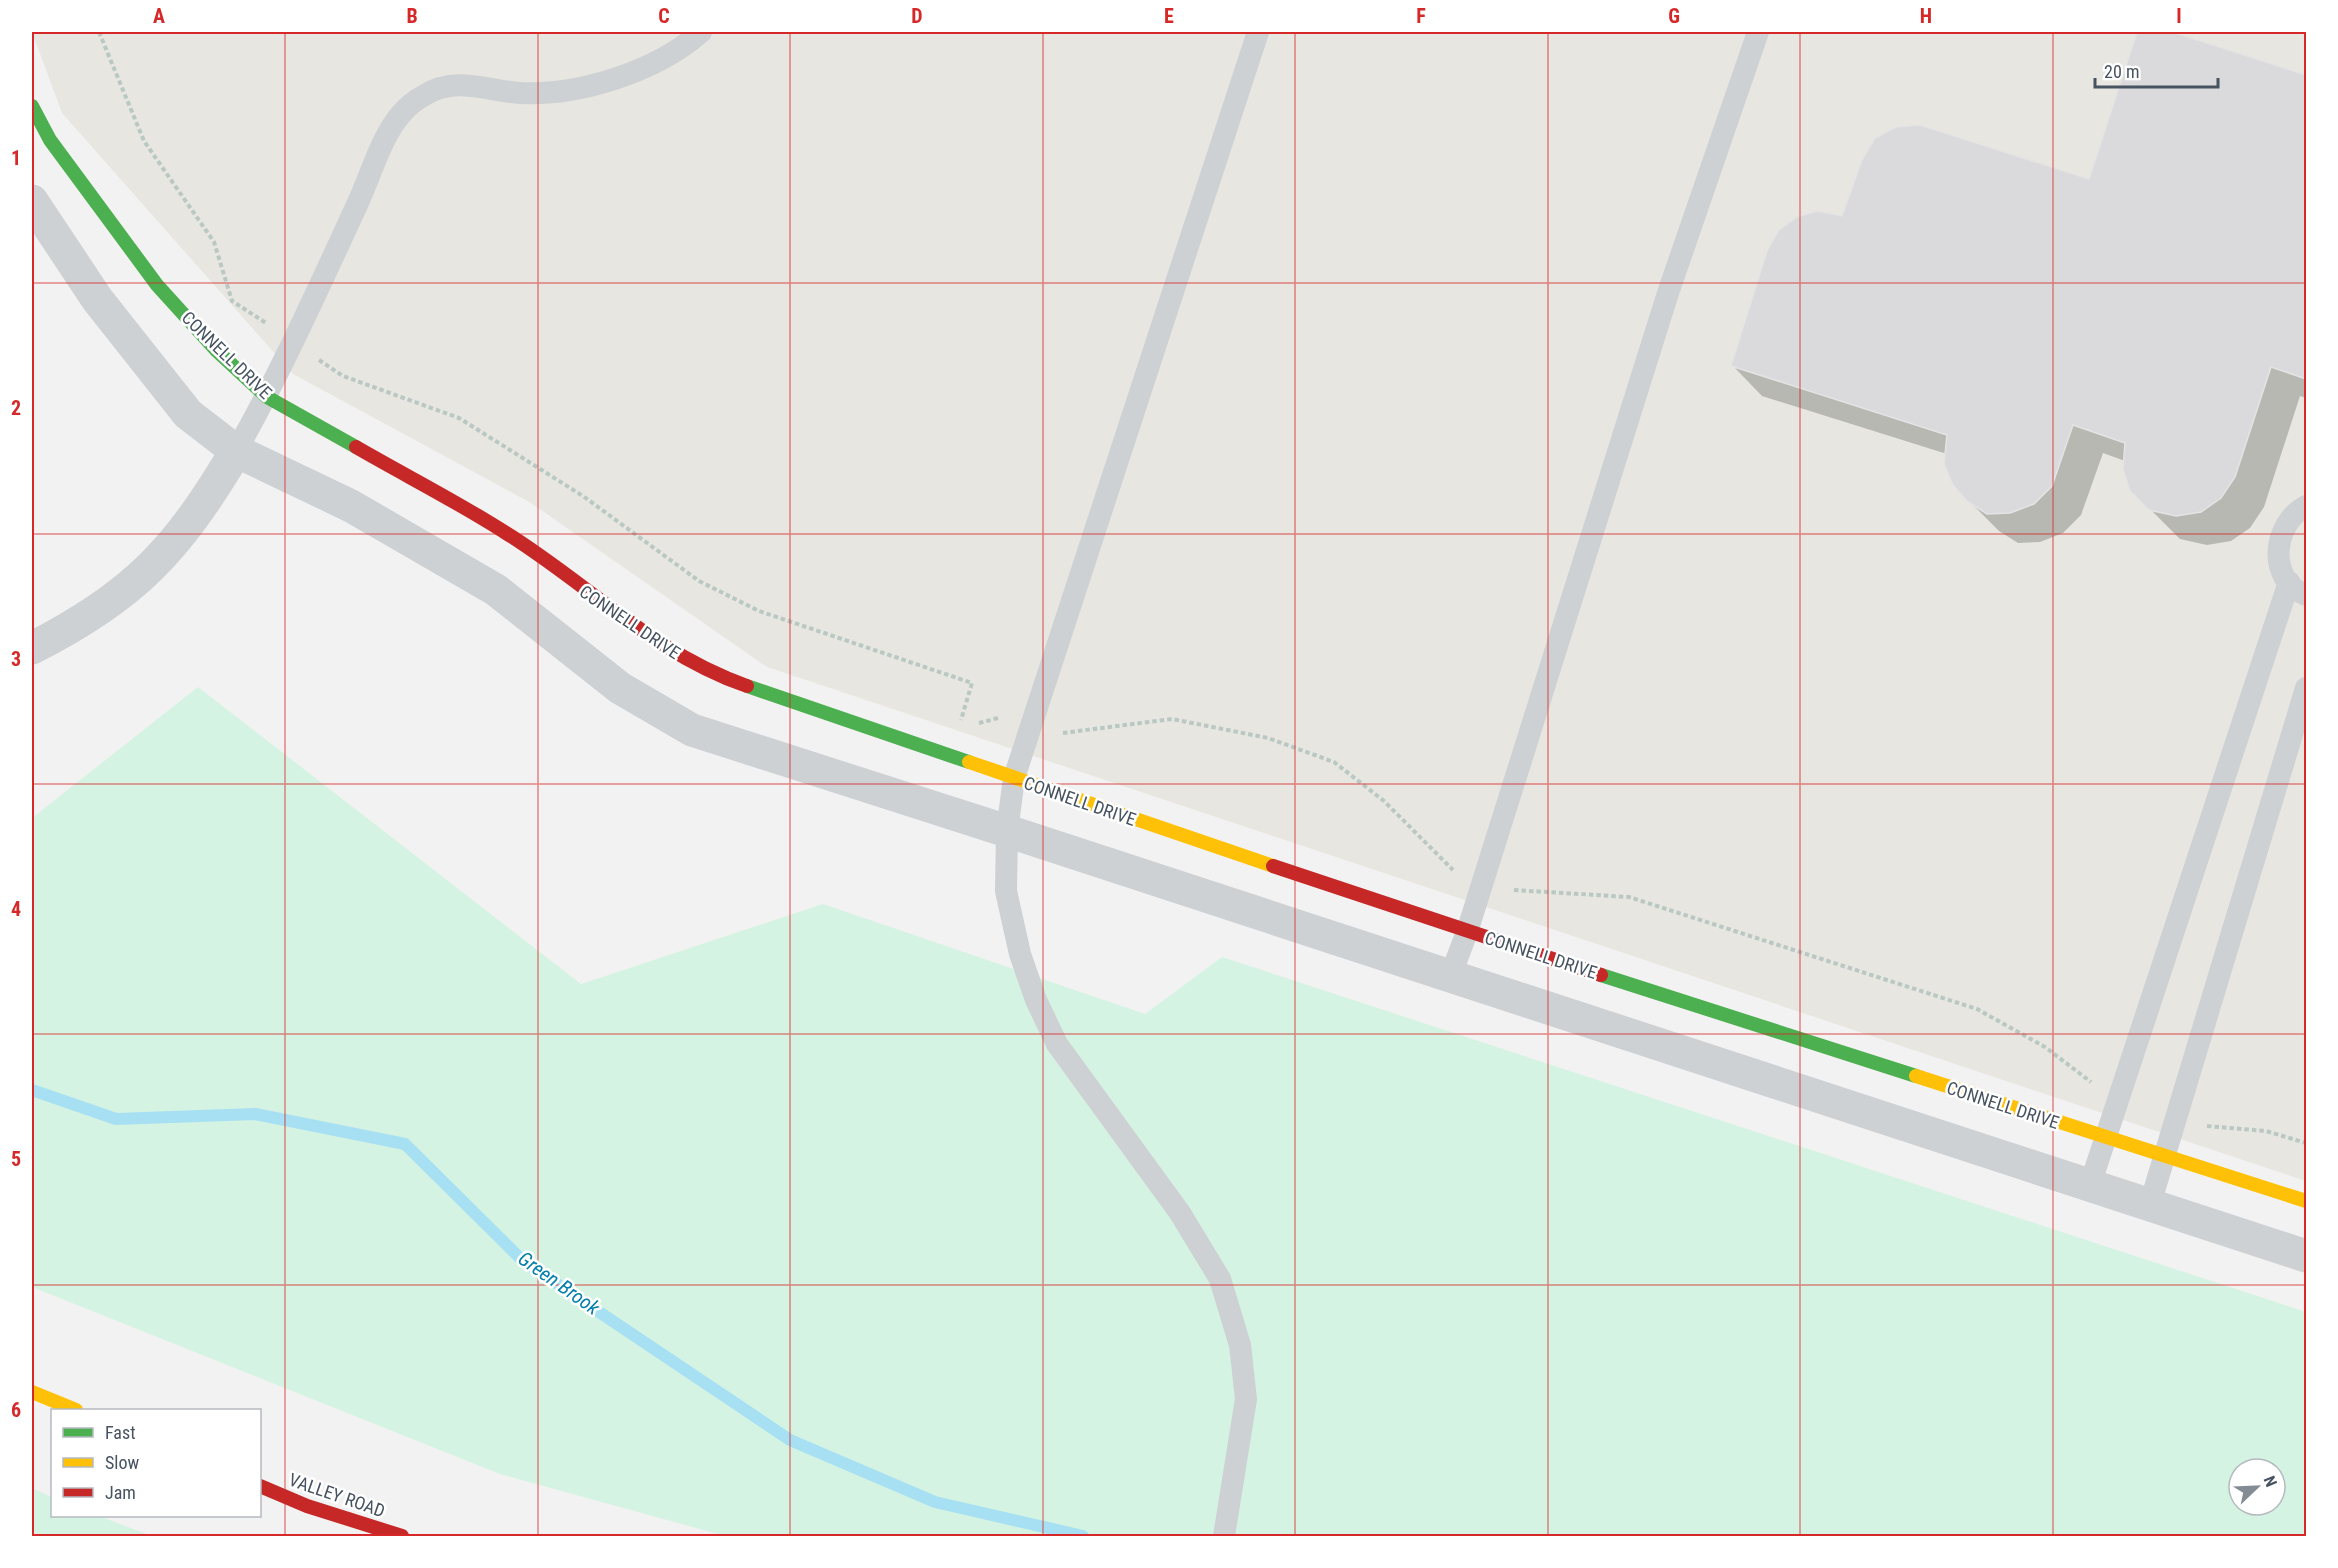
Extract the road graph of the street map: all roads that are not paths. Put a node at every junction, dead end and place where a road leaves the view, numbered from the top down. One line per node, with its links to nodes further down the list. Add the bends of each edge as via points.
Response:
1 (702, 32): 6 (lane, via 643,68 587,86 520,93 456,84 424,95 402,113 380,152)
2 (1258, 32): 12 (lane)
3 (1758, 32): 14 (lane, via 1668,293)
4 (32, 106): 6 (street, CONNELL DRIVE, via 50,140 157,285 216,350)
5 (32, 201): 7 (street, via 97,299 188,414)
6 (267, 397): 7 (lane); 12 (street, CONNELL DRIVE, via 507,533 601,604 691,663 741,684)
7 (236, 451): 10 (street, via 205,505 166,554 128,590); 13 (street, via 351,506 496,590 620,688 692,730)
8 (2307, 506): 9 (lane, via 2286,522 2277,553 2281,568)
9 (2298, 589): 16 (lane)
10 (32, 648)
11 (2307, 688): 17 (lane)
12 (1014, 778): 13 (lane); 14 (street, CONNELL DRIVE)
13 (1007, 831): 15 (street); 26 (lane, via 1006,891 1020,954 1040,1009 1057,1044 1180,1213 1220,1279 1240,1345 1246,1399)
14 (1467, 932): 15 (lane); 16 (street, CONNELL DRIVE)
15 (1450, 977): 18 (street)
16 (2105, 1137): 17 (street, CONNELL DRIVE); 18 (lane)
17 (2165, 1155): 19 (street, CONNELL DRIVE); 20 (lane)
18 (2090, 1185): 20 (street)
19 (2307, 1201)
20 (2150, 1204): 21 (street)
21 (2307, 1257)
22 (32, 1392): 23 (street)
23 (74, 1409)
24 (261, 1486): 25 (street, VALLEY ROAD, via 307,1506)
25 (402, 1536)
26 (1224, 1536)

